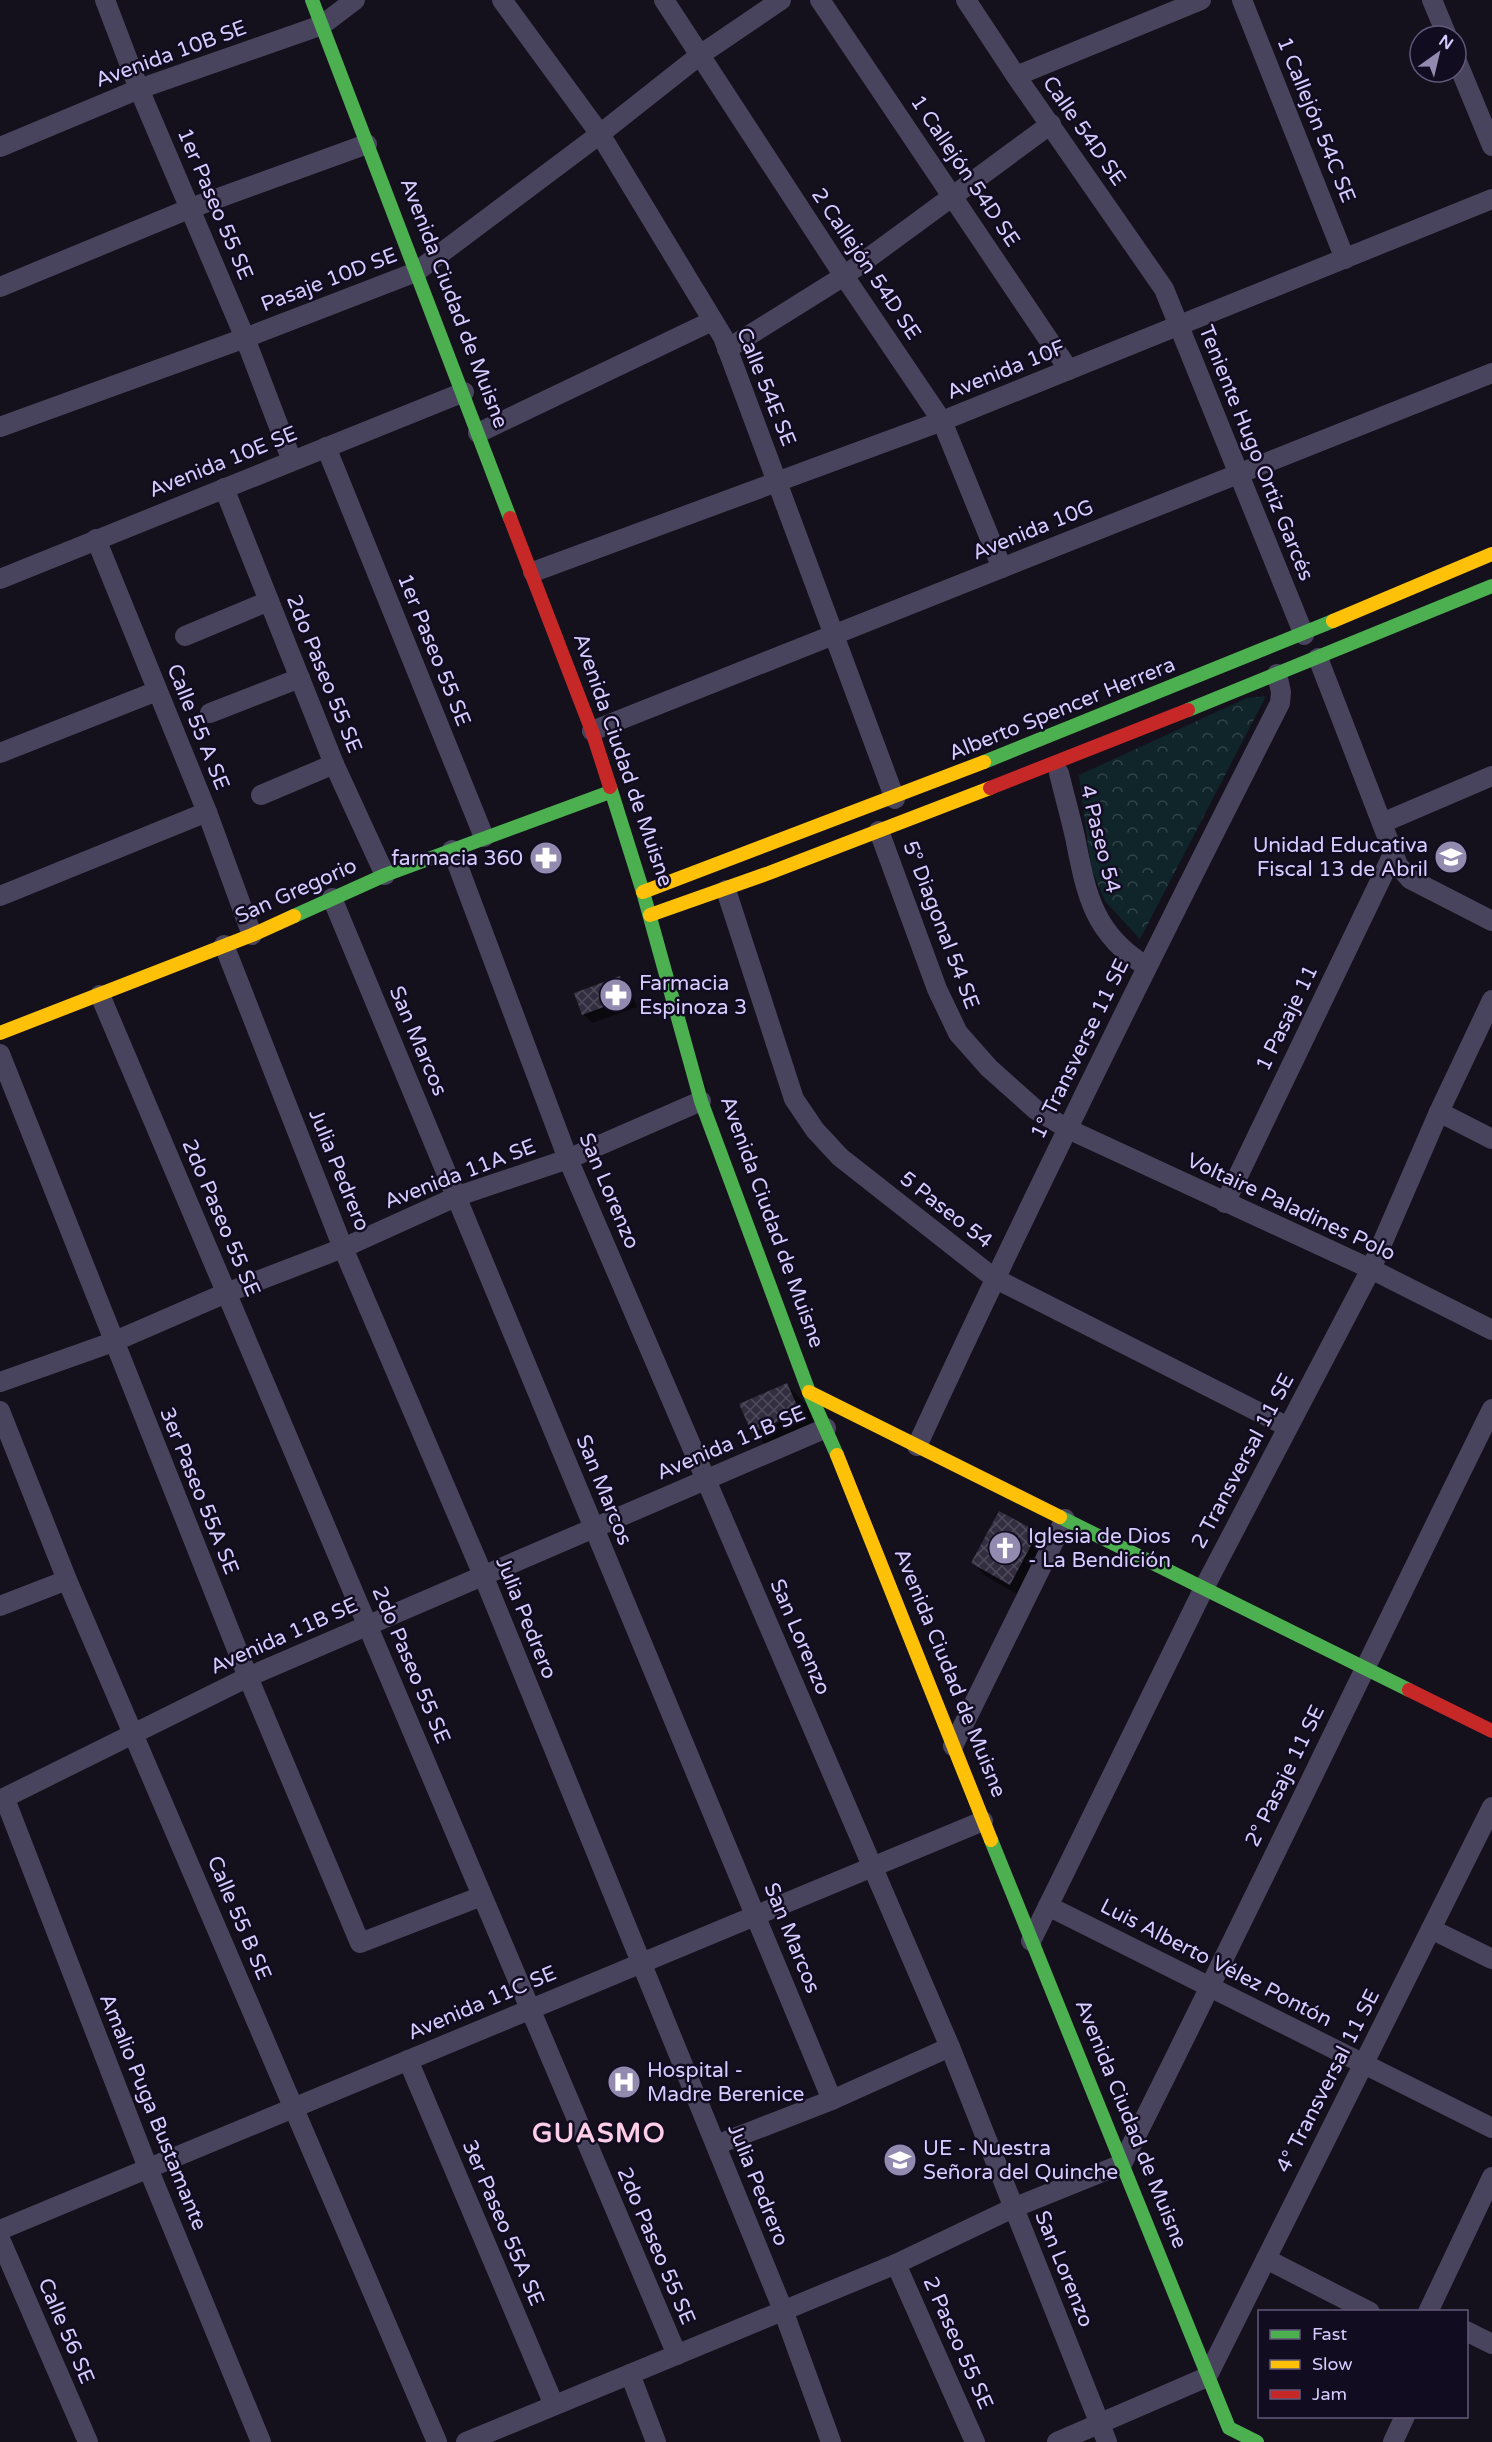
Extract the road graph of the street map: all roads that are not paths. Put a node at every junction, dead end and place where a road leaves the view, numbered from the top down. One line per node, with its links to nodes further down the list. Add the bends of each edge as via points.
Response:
1 (105, 0): 17 (street, 1er Paseo 55 SE)
2 (312, 0): 13 (street, Avenida Ciudad de Muisne)
3 (355, 0): 13 (street, Avenida 10B SE)
4 (502, 0): 19 (street, Calle 54E SE)
5 (664, 0): 14 (street, 2 Callejón 54D SE)
6 (782, 0): 14 (street, Pasaje 10D SE)
7 (820, 0): 23 (street, 1 Callejón 54D SE)
8 (966, 0): 15 (street, Calle 54D SE)
9 (1242, 0): 26 (street, 1 Callejón 54C SE)
10 (1432, 0): 12 (street)
11 (1188, 2): 15 (street)
12 (1442, 24)
13 (322, 25): 17 (street, Avenida 10B SE); 20 (street, Avenida Ciudad de Muisne)
14 (700, 55): 19 (street, Pasaje 10D SE); 28 (street, 2 Callejón 54D SE)
15 (1016, 76): 18 (street, Calle 54D SE)
16 (1466, 84): 21 (street)
17 (139, 89): 22 (street, Avenida 10B SE); 25 (street, 1er Paseo 55 SE)
18 (1051, 124): 23 (street); 30 (street, Calle 54D SE)
19 (600, 134): 27 (street, Pasaje 10D SE); 31 (street, Calle 54E SE)
20 (367, 144): 25 (street); 27 (street, Avenida Ciudad de Muisne)
21 (1492, 146)
22 (0, 147)
23 (953, 196): 28 (street); 35 (street, 1 Callejón 54D SE)
24 (1492, 199): 26 (street, Avenida 10F)
25 (191, 208): 29 (street); 33 (street, 1er Paseo 55 SE)
26 (1345, 259): 32 (street, Avenida 10F)
27 (416, 272): 33 (street, Pasaje 10D SE); 37 (street, Avenida Ciudad de Muisne)
28 (844, 276): 34 (street); 38 (street, 2 Callejón 54D SE)
29 (0, 287)
30 (1164, 289): 32 (street, Teniente Hugo Ortiz Garcés)
31 (711, 321): 34 (street, Calle 54E SE); 40 (street)
32 (1179, 326): 35 (street, Avenida 10F); 43 (street, Teniente Hugo Ortiz Garcés)
33 (245, 338): 39 (street, Pasaje 10D SE); 42 (street, 1er Paseo 55 SE)
34 (728, 349): 44 (street, Calle 54E SE)
35 (1069, 370): 38 (street, Avenida 10F)
36 (1492, 373): 43 (street, Avenida 10G)
37 (464, 392): 40 (street, Avenida Ciudad de Muisne); 41 (street, Avenida 10E SE)
38 (942, 421): 44 (street, Avenida 10F); 48 (street, 2 Callejón 54D SE)
39 (0, 427)
40 (478, 433): 49 (street, Avenida Ciudad de Muisne)
41 (326, 447): 42 (street, Avenida 10E SE); 72 (street, 1er Paseo 55 SE)
42 (292, 461): 45 (street, Avenida 10E SE)
43 (1238, 474): 48 (street, Avenida 10G); 54 (street, Teniente Hugo Ortiz Garcés)
44 (778, 482): 49 (street, Avenida 10F); 53 (street, Calle 54E SE)
45 (224, 488): 46 (street, Avenida 10E SE); 52 (street, 2do Paseo 55 SE)
46 (96, 539): 50 (street, Avenida 10E SE); 59 (street, Calle 55 A SE)
47 (1492, 554): 54 (street, Alberto Spencer Herrera)
48 (1002, 568): 53 (street, Avenida 10G)
49 (533, 572): 61 (street, Avenida Ciudad de Muisne)
50 (0, 579)
51 (1492, 586): 56 (street)
52 (269, 601): 55 (street); 58 (street, 2do Paseo 55 SE)
53 (835, 635): 61 (street, Avenida 10G); 68 (street, Calle 54E SE)
54 (1305, 635): 68 (street, Alberto Spencer Herrera)
55 (185, 636)
56 (1318, 658): 57 (street); 70 (street)
57 (1277, 674): 71 (street); 84 (street, 1° Transverse 11 SE, via 1280,703)
58 (300, 678): 60 (street); 63 (street, 2do Paseo 55 SE)
59 (158, 691): 62 (street); 69 (street, Calle 55 A SE)
60 (210, 713)
61 (592, 731): 66 (street, Avenida Ciudad de Muisne)
62 (0, 753)
63 (334, 764): 67 (street); 75 (street, 2do Paseo 55 SE)
64 (1059, 773): 84 (street, 4 Paseo 54, via 1086,893 1107,933 1122,950)
65 (1492, 776): 70 (street)
66 (610, 792): 72 (street, San Gregorio); 77 (street, Avenida Ciudad de Muisne)
67 (261, 795)
68 (895, 799): 77 (street, Alberto Spencer Herrera)
69 (207, 813): 78 (street); 82 (street, Calle 55 A SE)
70 (1382, 823): 74 (street)
71 (879, 831): 76 (street); 91 (street, 5° Diagonal 54 SE, via 937,989 958,1033 989,1068 1036,1110)
72 (484, 837): 73 (street, San Gregorio)
73 (452, 850): 75 (street, San Gregorio); 93 (street, San Lorenzo)
74 (1393, 854): 81 (street, via 1410,879); 95 (street, 1 Pasaje 11)
75 (385, 875): 79 (street, San Gregorio)
76 (726, 890): 80 (street); 98 (street, 5 Paseo 54, via 794,1099 815,1130 840,1157)
77 (643, 892): 80 (street, Avenida Ciudad de Muisne)
78 (0, 896)
79 (332, 898): 82 (street, San Gregorio); 94 (street, San Marcos)
80 (650, 915): 89 (street, Avenida Ciudad de Muisne)
81 (1492, 921)
82 (252, 935): 83 (street, San Gregorio)
83 (224, 945): 85 (street, San Gregorio); 96 (street, Julia Pedrero)
84 (1146, 966): 91 (street, 1° Transverse 11 SE)
85 (100, 995): 87 (street, San Gregorio); 99 (street, 2do Paseo 55 SE)
86 (1492, 1000): 90 (street, 2 Transversal 11 SE)
87 (0, 1033)
88 (0, 1054): 101 (street, 3er Paseo 55A SE)
89 (701, 1101): 93 (street, Avenida 11A SE); 103 (street, Avenida Ciudad de Muisne)
90 (1439, 1112): 92 (street); 97 (street, 2 Transversal 11 SE)
91 (1068, 1129): 95 (street, Voltaire Paladines Polo); 98 (street, 1° Transverse 11 SE)
92 (1492, 1139)
93 (568, 1159): 94 (street, Avenida 11A SE); 109 (street, San Lorenzo)
94 (458, 1196): 96 (street, Avenida 11A SE); 111 (street, San Marcos)
95 (1225, 1203): 97 (street, Voltaire Paladines Polo)
96 (343, 1248): 99 (street, Avenida 11A SE); 112 (street, Julia Pedrero)
97 (1371, 1269): 100 (street, Voltaire Paladines Polo); 106 (street, 2 Transversal 11 SE)
98 (994, 1278): 106 (street, 5 Paseo 54); 108 (street, 1° Transverse 11 SE)
99 (226, 1293): 101 (street, Avenida 11A SE); 116 (street, 2do Paseo 55 SE)
100 (1492, 1330)
101 (113, 1342): 102 (street, Avenida 11A SE); 118 (street, 3er Paseo 55A SE)
102 (0, 1382)
103 (809, 1392): 107 (street, Avenida Ciudad de Muisne); 108 (street)
104 (1492, 1409): 117 (street, 2° Pasaje 11 SE)
105 (1, 1418): 113 (street, Calle 55 B SE)
106 (1288, 1427): 114 (street, 2 Transversal 11 SE)
107 (826, 1428): 109 (street, Avenida 11B SE); 121 (street, Avenida Ciudad de Muisne)
108 (917, 1446): 110 (street)
109 (706, 1479): 111 (street, Avenida 11B SE); 125 (street, San Lorenzo)
110 (1065, 1519): 114 (street); 121 (street)
111 (593, 1528): 112 (street, Avenida 11B SE); 128 (street, San Marcos)
112 (483, 1575): 116 (street, Avenida 11B SE); 132 (street, Julia Pedrero)
113 (67, 1580): 115 (street); 120 (street, Calle 55 B SE)
114 (1204, 1588): 117 (street); 127 (street, 2 Transversal 11 SE)
115 (0, 1606)
116 (368, 1625): 118 (street, Avenida 11B SE); 126 (street, 2do Paseo 55 SE)
117 (1364, 1667): 119 (street); 133 (street, 2° Pasaje 11 SE)
118 (248, 1677): 120 (street, Avenida 11B SE); 126 (street, 3er Paseo 55A SE, via 360,1943)
119 (1492, 1731)
120 (135, 1733): 122 (street, Avenida 11B SE); 139 (street, Calle 55 B SE)
121 (953, 1746): 124 (street, Avenida Ciudad de Muisne)
122 (2, 1800): 143 (street, Amalio Puga Bustamante)
123 (1492, 1807): 129 (street, 4° Transversal 11 SE)
124 (983, 1821): 125 (street, Avenida 11C SE); 130 (street, Avenida Ciudad de Muisne)
125 (873, 1867): 128 (street, Avenida 11C SE); 135 (street, San Lorenzo)
126 (482, 1896): 134 (street, 2do Paseo 55 SE)
127 (1048, 1906): 130 (street, 2 Transversal 11 SE); 133 (street, Luis Alberto Vélez Pontón)
128 (757, 1915): 132 (street, Avenida 11C SE); 138 (street, San Marcos)
129 (1431, 1929): 131 (street); 137 (street, 4° Transversal 11 SE)
130 (1031, 1941): 142 (street, Avenida Ciudad de Muisne)
131 (1492, 1959)
132 (640, 1964): 134 (street, Avenida 11C SE); 141 (street, Julia Pedrero)
133 (1210, 1987): 137 (street, Luis Alberto Vélez Pontón); 142 (street, 2° Pasaje 11 SE)
134 (530, 2009): 136 (street, Avenida 11C SE); 155 (street, 2do Paseo 55 SE)
135 (950, 2048): 138 (street); 145 (street, San Lorenzo)
136 (408, 2060): 139 (street, Avenida 11C SE); 158 (street, 3er Paseo 55A SE)
137 (1364, 2064): 140 (street, Luis Alberto Vélez Pontón); 148 (street, 4° Transversal 11 SE)
138 (832, 2100): 141 (street)
139 (294, 2107): 143 (street, Avenida 11C SE); 165 (street, Calle 55 B SE)
140 (1492, 2128)
141 (716, 2145): 150 (street, Julia Pedrero)
142 (1122, 2164): 145 (street); 157 (street, Avenida Ciudad de Muisne)
143 (148, 2168): 146 (street, Avenida 11C SE); 164 (street, Amalio Puga Bustamante)
144 (1492, 2176): 152 (street)
145 (1013, 2208): 149 (street); 160 (street, San Lorenzo)
146 (0, 2230)
147 (0, 2239): 163 (street, Calle 56 SE)
148 (1266, 2259): 151 (street); 157 (street, 4° Transversal 11 SE)
149 (896, 2264): 150 (street); 168 (street, 2 Paseo 55 SE)
150 (783, 2310): 155 (street); 167 (street, Julia Pedrero)
151 (1366, 2310)
152 (1429, 2310)
153 (1468, 2332): 154 (street)
154 (1492, 2344)
155 (677, 2355): 156 (street)
156 (630, 2374): 158 (street); 166 (street)
157 (1207, 2377): 160 (street); 161 (street, Avenida Ciudad de Muisne)
158 (554, 2405): 162 (street)
159 (1404, 2418): 172 (street)
160 (1099, 2422): 169 (street); 170 (street, San Lorenzo)
161 (1232, 2435): 171 (street)
162 (469, 2441)
163 (88, 2442)
164 (261, 2442)
165 (437, 2442)
166 (657, 2442)
167 (831, 2442)
168 (975, 2442)
169 (1058, 2442)
170 (1107, 2442)
171 (1257, 2442)
172 (1393, 2442)

